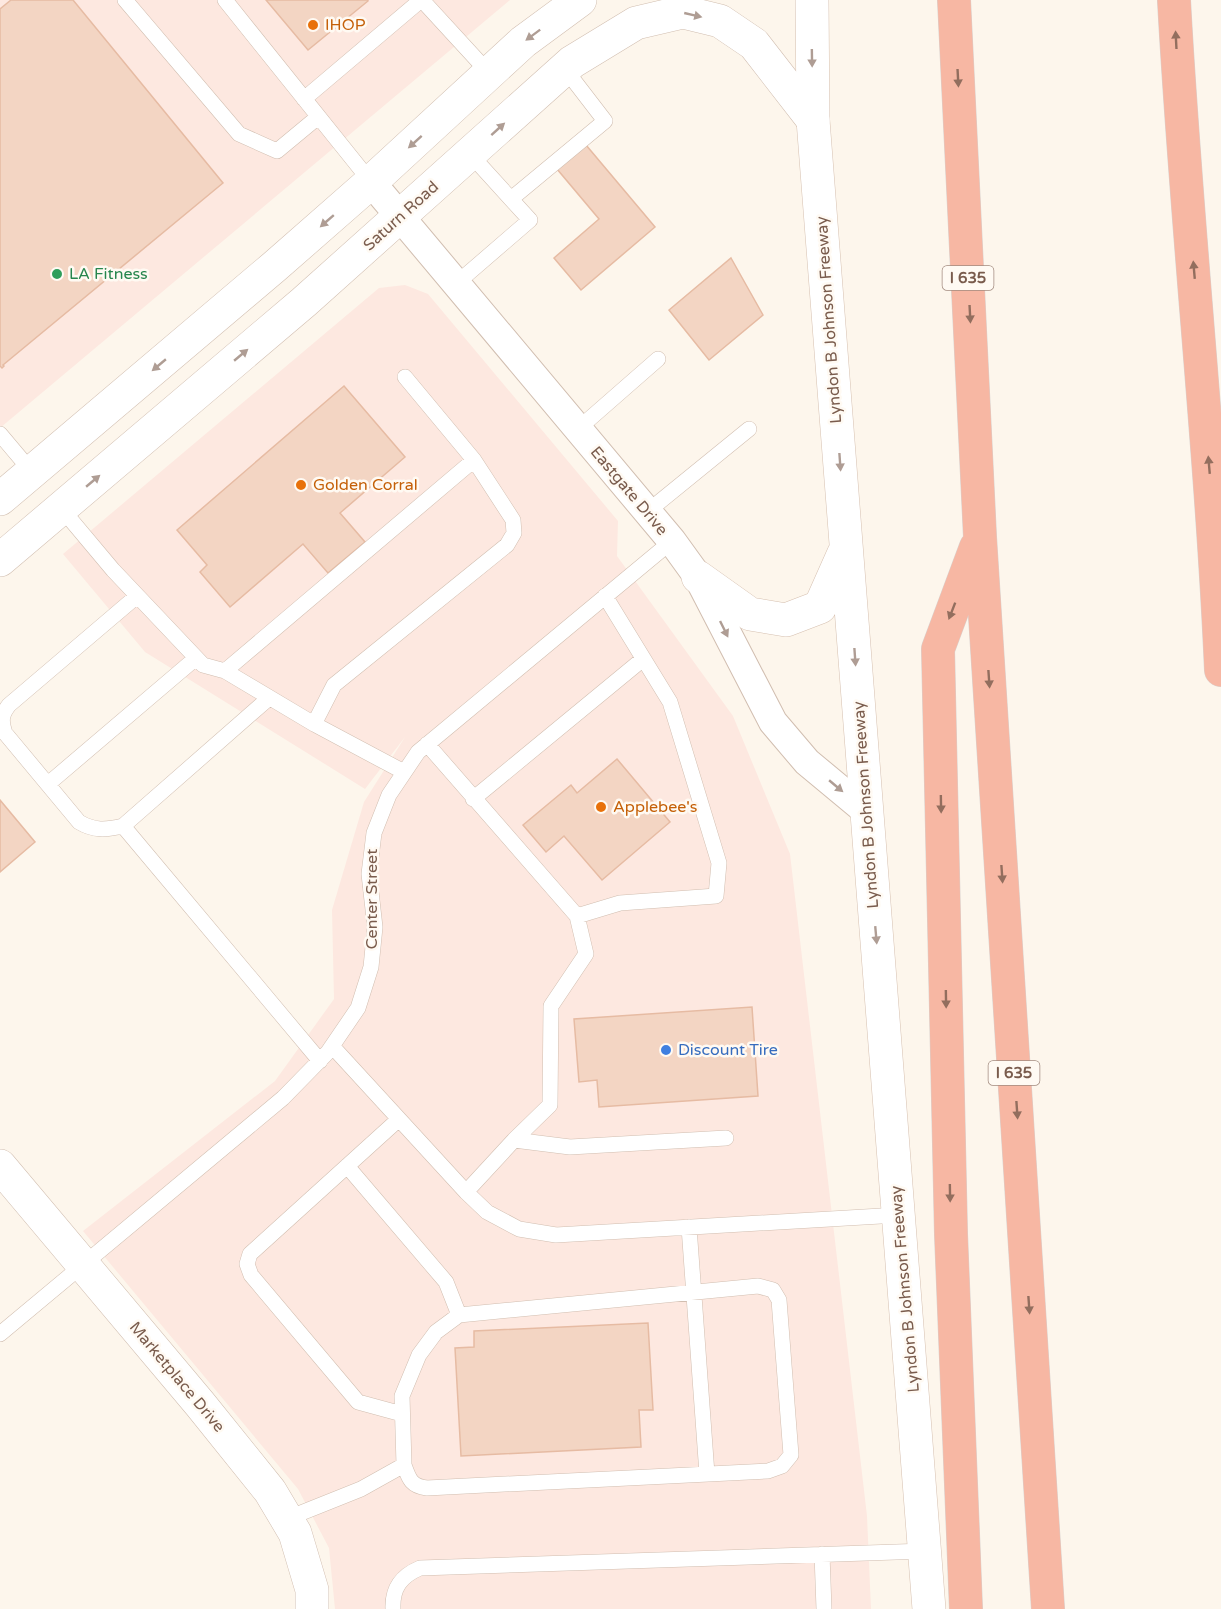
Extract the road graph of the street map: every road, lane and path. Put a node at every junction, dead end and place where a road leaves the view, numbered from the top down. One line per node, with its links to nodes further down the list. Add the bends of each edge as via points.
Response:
1 (125, 0): 11 (lane, via 239,134 277,151)
2 (225, 0): 10 (lane)
3 (422, 0): 9 (lane); 10 (lane)
4 (580, 0): 9 (street, one-way to 9)
5 (812, 0): 12 (street, Lyndon B Johnson Freeway, one-way to 12)
6 (1174, 0): 37 (highway, one-way to 6, via 1215,538)
7 (955, 10): 28 (highway, I 635, one-way to 28)
8 (565, 69): 12 (street, Saturn Road, one-way to 12, via 636,23 683,12 720,21 754,44); 13 (street, Saturn Road, one-way to 8); 15 (lane, via 605,121)
9 (489, 73): 14 (street, one-way to 14)
10 (304, 99): 11 (lane)
11 (318, 117): 14 (lane)
12 (813, 120): 30 (street, Lyndon B Johnson Freeway, one-way to 30)
13 (470, 154): 15 (lane); 16 (street, Saturn Road)
14 (371, 182): 16 (street, Eastgate Drive); 24 (street, one-way to 24)
15 (511, 199): 17 (lane, via 530,220)
16 (400, 216): 17 (street, Eastgate Drive); 26 (street, Saturn Road, one-way to 16)
17 (457, 284): 20 (street, Eastgate Drive)
18 (658, 358): 20 (lane)
19 (405, 377): 23 (lane)
20 (578, 429): 27 (street, Eastgate Drive)
21 (749, 429): 27 (lane)
22 (0, 434): 24 (lane)
23 (474, 460): 38 (lane); 40 (lane, via 513,520 514,533 507,545 334,685)
24 (32, 472): 25 (street); 26 (street)
25 (0, 499)
26 (61, 508): 31 (street, Saturn Road); 33 (lane)
27 (647, 512): 29 (street, Eastgate Drive)
28 (980, 537): 72 (highway, one-way to 72, via 938,649 951,1234); 73 (highway, I 635, one-way to 73)
29 (672, 542): 32 (street, Eastgate Drive); 34 (lane, Center Street)
30 (846, 549): 32 (street, via 820,607 786,620 750,614); 45 (street, Lyndon B Johnson Freeway, one-way to 45)
31 (0, 560)
32 (698, 577): 45 (street, Eastgate Drive, one-way to 45, via 773,722 807,762)
33 (136, 596): 35 (lane); 43 (lane, via 3,713 5,733)
34 (605, 596): 36 (lane); 41 (lane, Center Street)
35 (196, 658): 38 (lane, via 203,666); 43 (lane)
36 (644, 659): 44 (lane); 47 (lane, via 670,702 719,863 716,896 620,903)
37 (1221, 670)
38 (225, 671): 39 (lane)
39 (269, 698): 40 (lane); 46 (lane)
40 (314, 724): 42 (lane)
41 (427, 744): 42 (lane, Center Street); 44 (lane)
42 (404, 772): 48 (lane, Center Street, via 389,795 374,832 369,874 375,927 371,967 358,1008)
43 (48, 784): 46 (lane, via 79,822 101,830)
44 (473, 799): 47 (lane)
45 (866, 811): 56 (street, Lyndon B Johnson Freeway, one-way to 56)
46 (123, 826): 49 (lane)
47 (576, 916): 52 (lane, via 586,954 551,1006 550,1105)
48 (332, 1046): 49 (lane, Center Street); 50 (lane)
49 (320, 1061): 58 (lane, Center Street, via 283,1098)
50 (399, 1119): 54 (lane); 55 (lane)
51 (726, 1138): 52 (lane, via 570,1147)
52 (514, 1140): 55 (lane)
53 (0, 1166): 58 (street, Marketplace Drive)
54 (346, 1166): 60 (lane, via 446,1282); 62 (lane, via 250,1254 247,1264 251,1275 358,1402)
55 (466, 1192): 57 (lane, via 487,1212 519,1229 556,1235)
56 (898, 1215): 57 (lane); 66 (street, Lyndon B Johnson Freeway)
57 (689, 1227): 59 (lane)
58 (84, 1266): 61 (lane, Center Street); 65 (street, Marketplace Drive, via 270,1491)
59 (692, 1292): 60 (lane); 64 (lane); 64 (lane, via 758,1286 772,1290 779,1300 781,1324 791,1455 782,1466 768,1471)
60 (459, 1315): 62 (lane, via 436,1332 419,1355 402,1396)
61 (0, 1334)
62 (402, 1414): 63 (lane)
63 (404, 1465): 64 (lane, via 410,1481 427,1488); 65 (lane, via 361,1489)
64 (707, 1474)
65 (286, 1518): 68 (street, Marketplace Drive, via 295,1533 312,1590)
66 (926, 1551): 67 (lane); 71 (street, Lyndon B Johnson Freeway)
67 (822, 1554): 69 (lane, via 420,1568 406,1574 397,1584); 70 (lane)
68 (312, 1609)
69 (393, 1609)
70 (825, 1609)
71 (930, 1609)
72 (966, 1609)
73 (1048, 1609)

